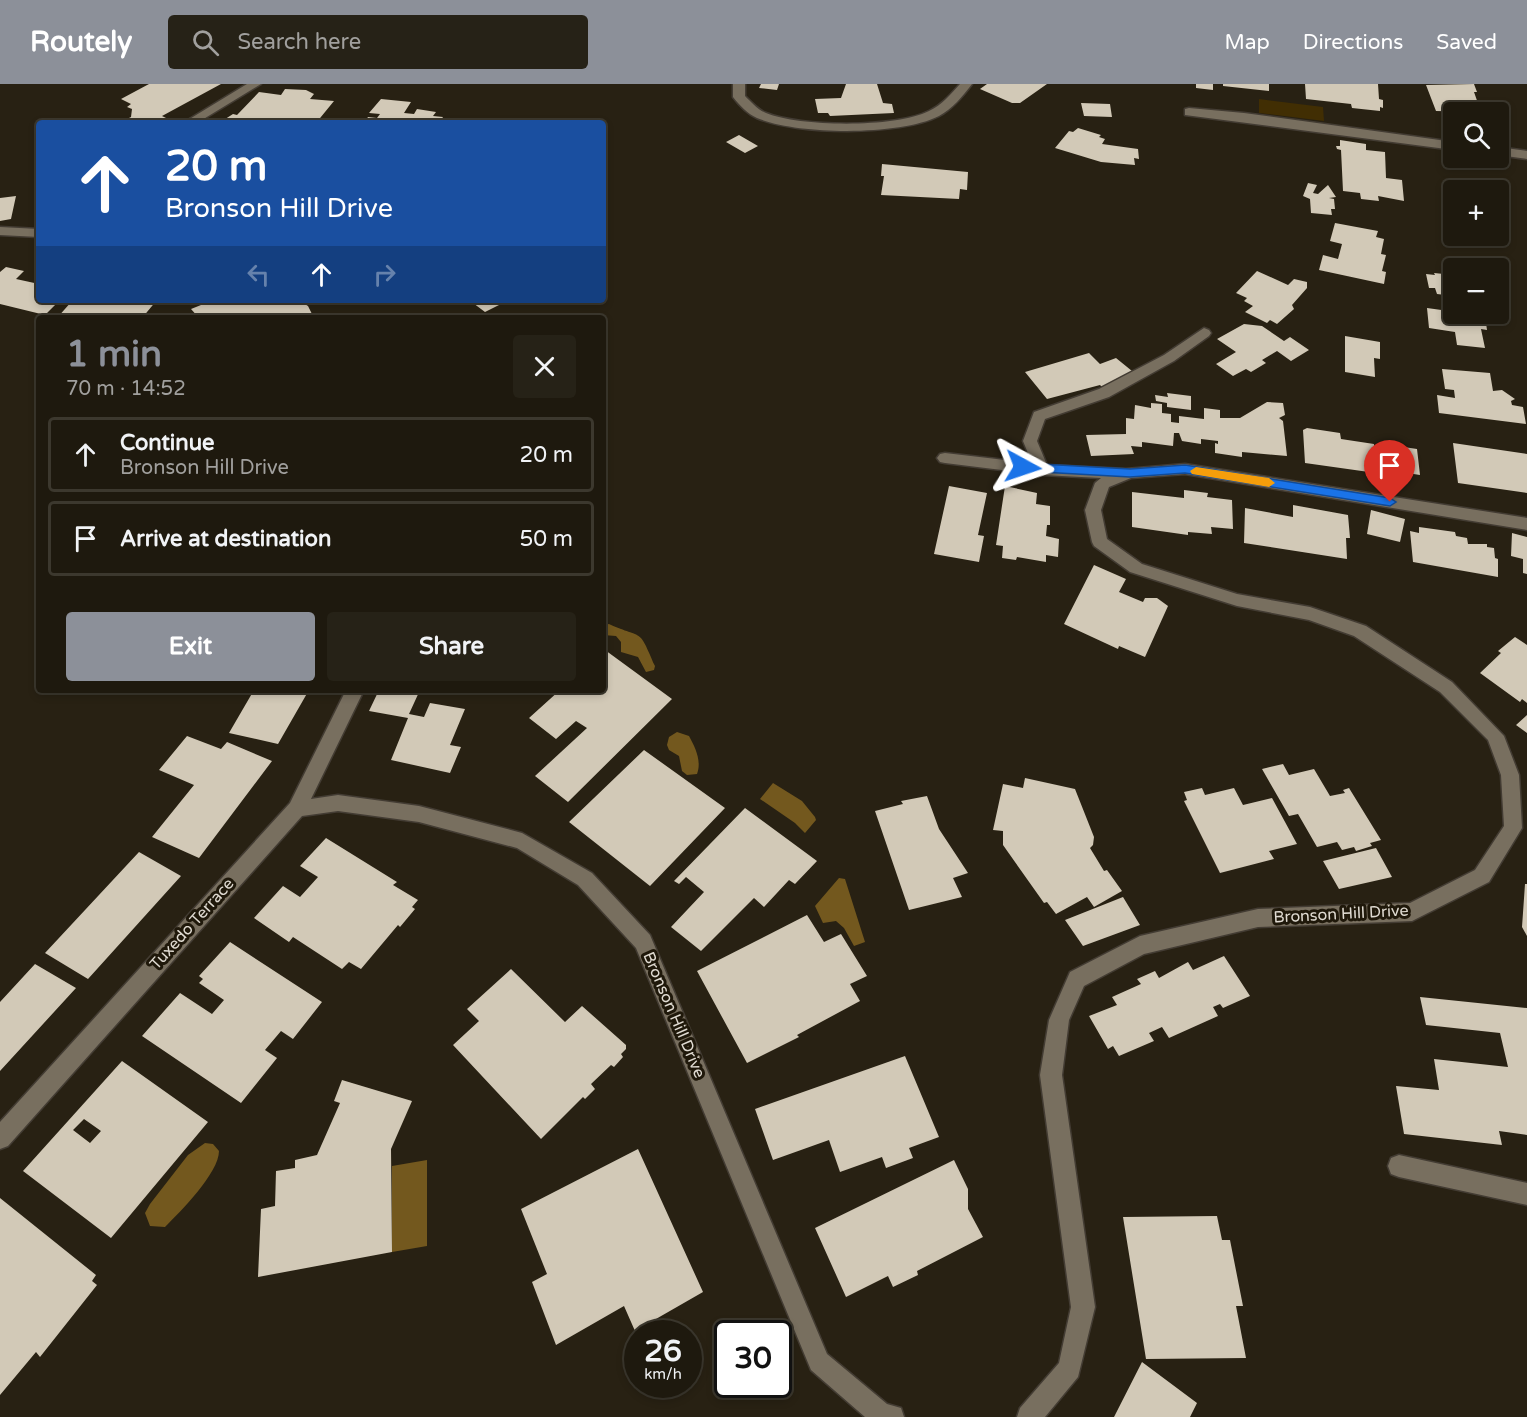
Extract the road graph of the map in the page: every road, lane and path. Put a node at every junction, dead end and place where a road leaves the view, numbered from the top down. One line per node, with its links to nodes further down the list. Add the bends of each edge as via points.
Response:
1 (255, 84): 5 (street)
2 (739, 84): 3 (street, via 739,97 760,115 799,125 845,127 892,124 929,116 950,103)
3 (966, 84)
4 (1189, 112): 6 (street)
5 (194, 120)
6 (1443, 145)
7 (1509, 153): 8 (street)
8 (1527, 155)
9 (0, 231): 10 (street)
10 (36, 233)
11 (1204, 333): 13 (street, via 1104,393 1039,416 1030,441)
12 (945, 458): 13 (street)
13 (1042, 470): 14 (street)
14 (1130, 473): 15 (street, Bronson Hill Drive, via 1185,469); 22 (street, Bronson Hill Drive, via 1103,483 1093,510 1100,542 1136,568 1237,600 1310,614 1360,631 1446,687 1495,736 1510,775 1513,828 1482,876 1412,912 1258,918 1140,945 1077,979 1059,1020 1051,1075 1083,1307 1070,1370)
15 (1527, 524)
16 (354, 693): 17 (street, Tuxedo Terrace)
17 (297, 809): 18 (street, Tuxedo Terrace); 21 (street, Bronson Hill Drive, via 338,803 419,814 522,842 585,879 643,942 819,1362 881,1415)
18 (0, 1138)
19 (1399, 1166): 20 (street)
20 (1527, 1194)
21 (892, 1417)
22 (1029, 1417)

